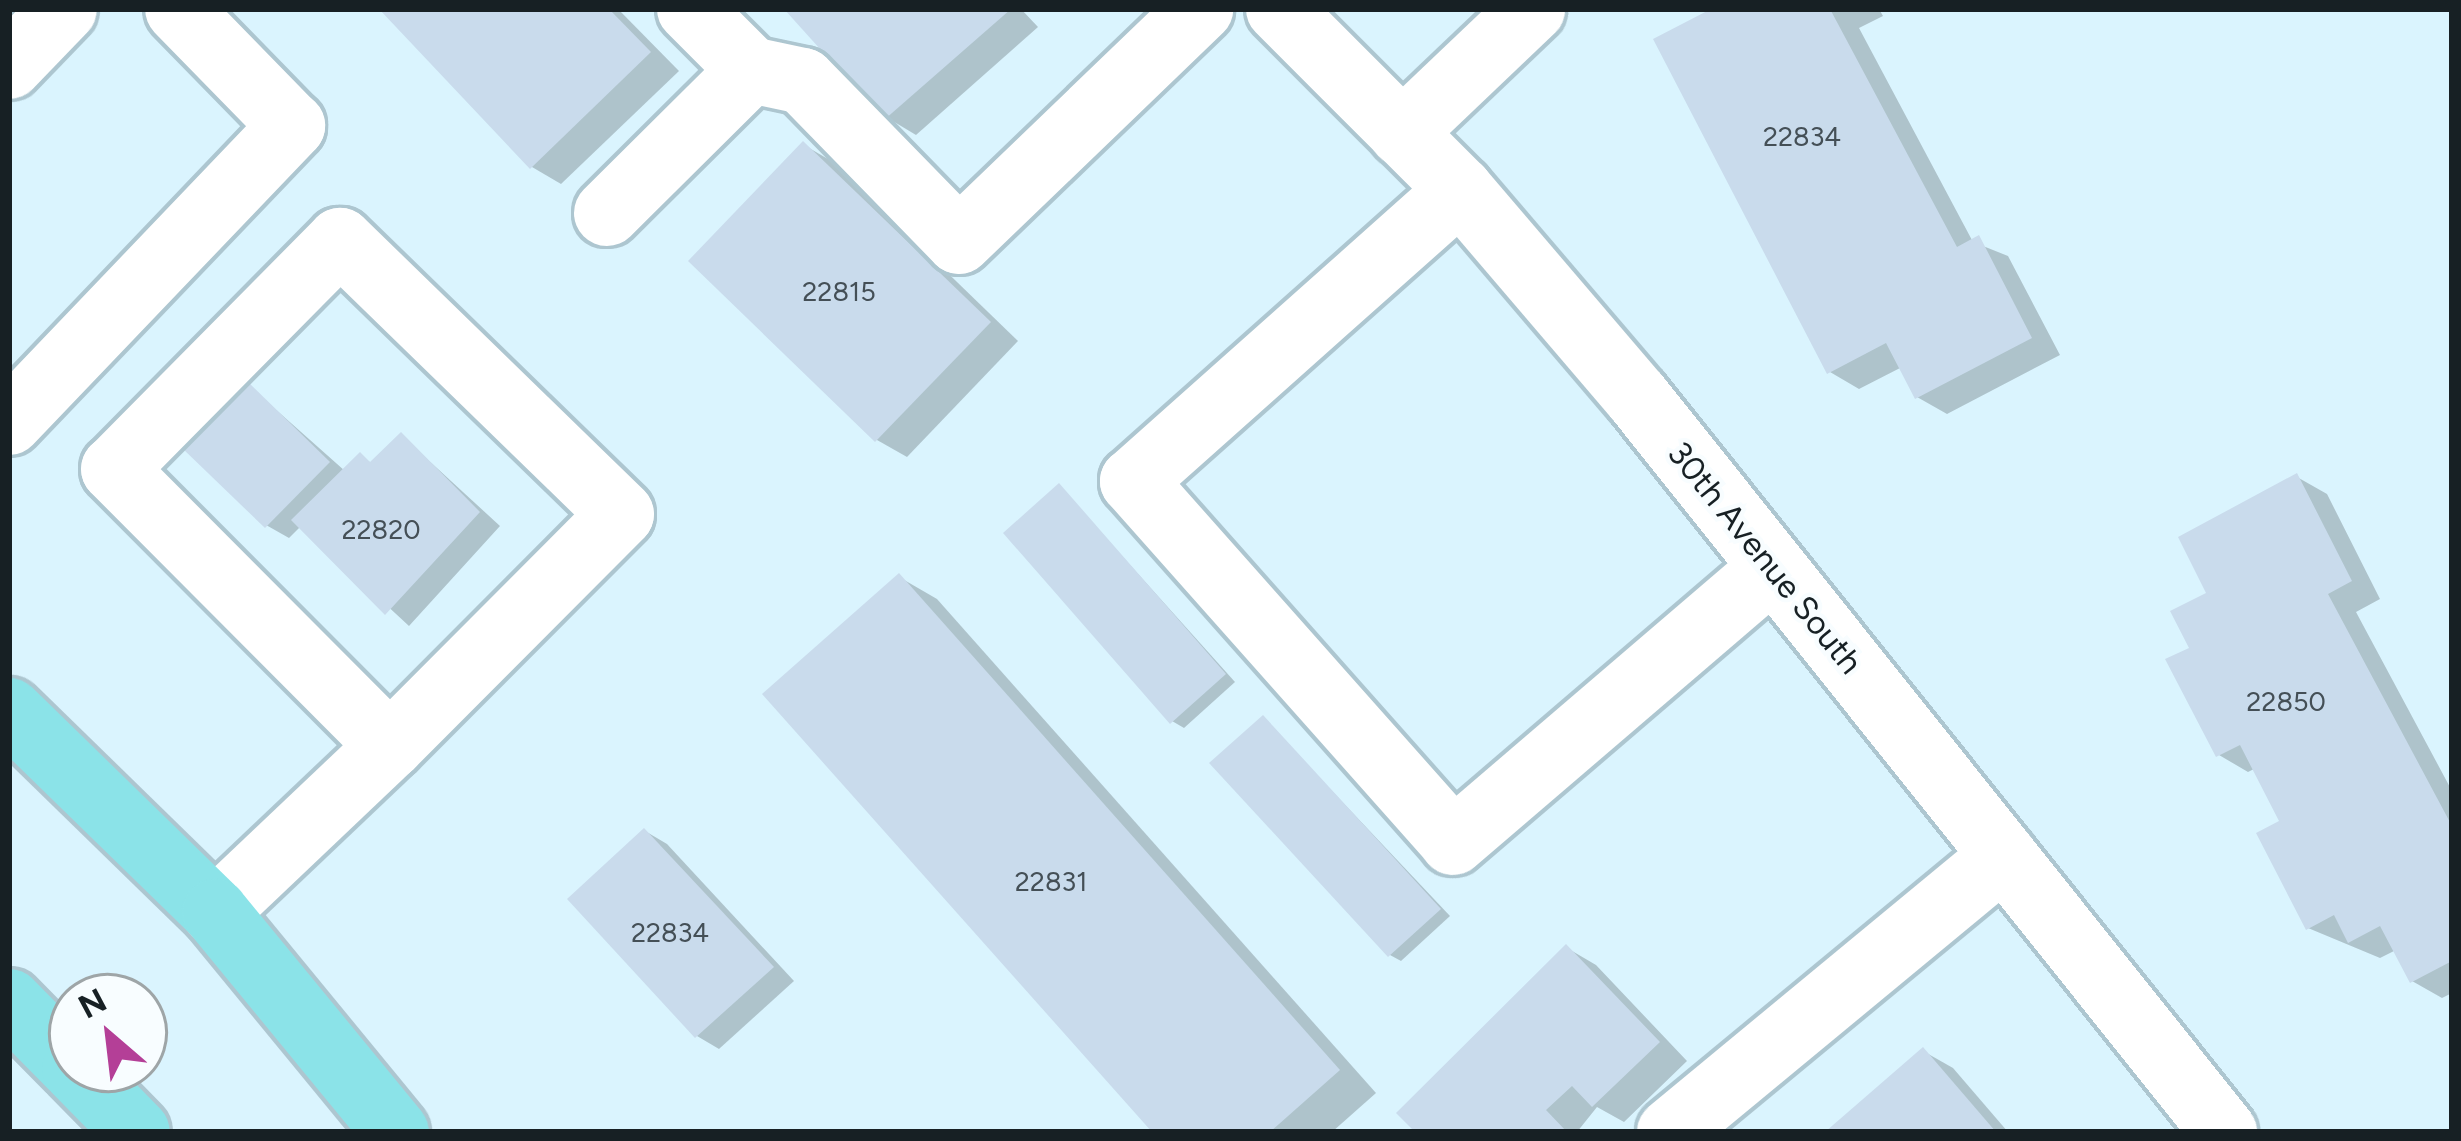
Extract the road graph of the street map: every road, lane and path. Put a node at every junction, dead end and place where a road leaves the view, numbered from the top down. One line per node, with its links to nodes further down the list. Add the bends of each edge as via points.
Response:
1 (64, 9): 7 (street)
2 (178, 9): 12 (street, via 292,126)
3 (690, 9): 8 (street)
4 (1200, 9): 8 (street, via 958,241 802,81)
5 (1279, 9): 9 (street, 30th Avenue South)
6 (1532, 9): 9 (street)
7 (9, 66)
8 (751, 70): 11 (street)
9 (1402, 133): 10 (street, 30th Avenue South)
10 (1460, 190): 13 (street, 30th Avenue South); 13 (street, via 1133,481 1453,842)
11 (607, 213)
12 (9, 422)
13 (1773, 568): 16 (street, 30th Avenue South)
14 (9, 711): 17 (main road)
15 (390, 746): 15 (street, via 621,514 340,241 114,469); 17 (street)
16 (2004, 856): 23 (street); 24 (street, 30th Avenue South)
17 (214, 913): 22 (main road)
18 (9, 1002): 19 (main road)
19 (48, 1041)
20 (99, 1093): 21 (main road)
21 (137, 1132)
22 (396, 1132)
23 (1670, 1132)
24 (2224, 1132)

